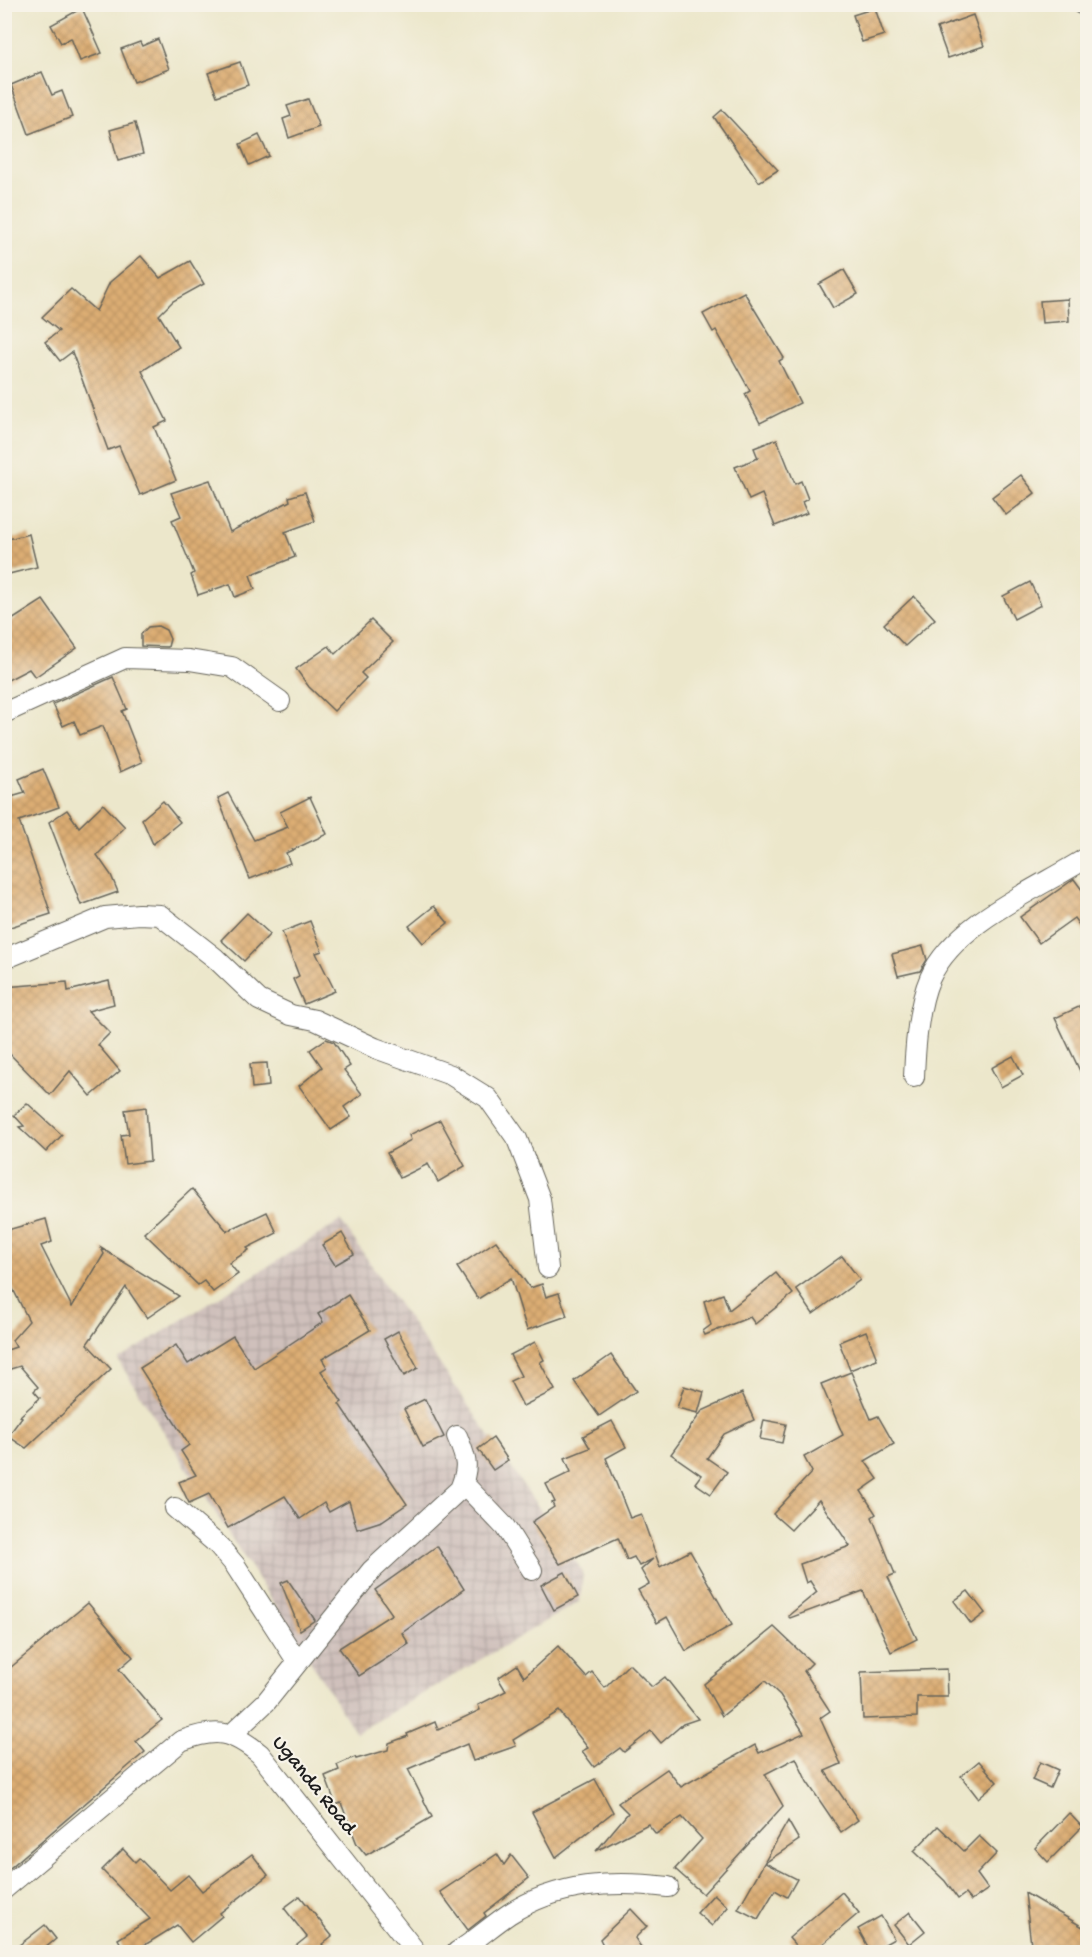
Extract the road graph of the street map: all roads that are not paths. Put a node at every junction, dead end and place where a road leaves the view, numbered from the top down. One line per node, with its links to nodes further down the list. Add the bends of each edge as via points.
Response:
1 (1082, 4): 2 (street)
2 (1088, 6)
3 (280, 701): 4 (street, via 232,667 189,660 125,658)
4 (4, 713)
5 (1088, 857): 7 (street, via 982,921 946,953 930,979 915,1052)
6 (4, 959): 8 (street, via 105,917 160,915 215,958 259,1000 451,1075 488,1098 518,1139 540,1199)
7 (914, 1077)
8 (548, 1268)
9 (457, 1436): 10 (street, via 467,1463)
10 (463, 1483): 12 (street, via 505,1527); 13 (street, via 372,1570)
11 (175, 1508): 13 (street, via 218,1545)
12 (532, 1570)
13 (297, 1661): 14 (street, via 266,1702)
14 (232, 1734): 16 (street, via 206,1732 181,1740); 17 (street, Uganda Road, via 260,1754)
15 (668, 1887): 18 (street, via 611,1883 575,1887 511,1913)
16 (4, 1889)
17 (416, 1953)
18 (457, 1953)

